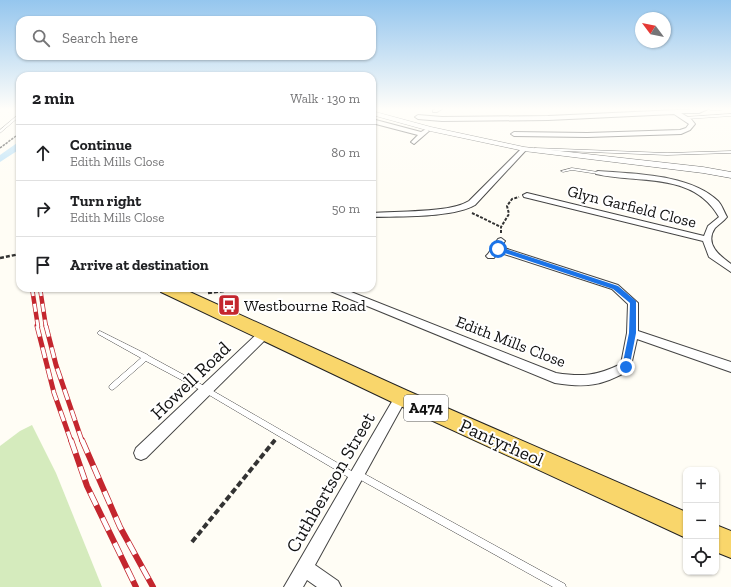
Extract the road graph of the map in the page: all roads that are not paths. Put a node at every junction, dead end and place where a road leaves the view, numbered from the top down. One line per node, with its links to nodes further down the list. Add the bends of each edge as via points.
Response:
1 (420, 136): 3 (street)
2 (455, 136): 4 (street)
3 (414, 142)
4 (524, 149): 5 (lane, via 667,154); 8 (street); 10 (street, via 472,203 464,208)
5 (731, 152)
6 (563, 171): 7 (lane, via 572,169)
7 (598, 172): 11 (street, via 620,178 655,178 678,182 715,203)
8 (731, 175)
9 (527, 195): 12 (street, Glyn Garfield Close, via 551,196)
10 (376, 216)
11 (727, 218): 12 (street, via 711,228)
12 (707, 239): 14 (street, via 712,255)
13 (497, 249): 18 (street, Edith Mills Close, via 615,287 634,303)
14 (731, 269)
15 (175, 292): 19 (main road, Pantyrheol / A474)
16 (351, 292): 18 (street, Edith Mills Close, via 555,378 582,382 605,378 626,367)
17 (100, 333): 20 (lane)
18 (633, 333): 21 (street)
19 (264, 334): 23 (street, Howell Road); 24 (main road, Pantyrheol / A474)
20 (146, 357): 22 (lane); 23 (lane)
21 (731, 367)
22 (112, 387)
23 (206, 390): 25 (street, Howell Road); 26 (lane)
24 (401, 397): 26 (street, Cuthbertson Street); 27 (main road, Pantyrheol / A474)
25 (142, 454)
26 (357, 476): 30 (street, Cuthbertson Street); 33 (lane)
27 (683, 524)
28 (718, 539): 29 (main road)
29 (731, 545)
30 (304, 568): 31 (street, Cuthbertson Street); 32 (street)
31 (293, 587)
32 (332, 587)
33 (562, 587)

